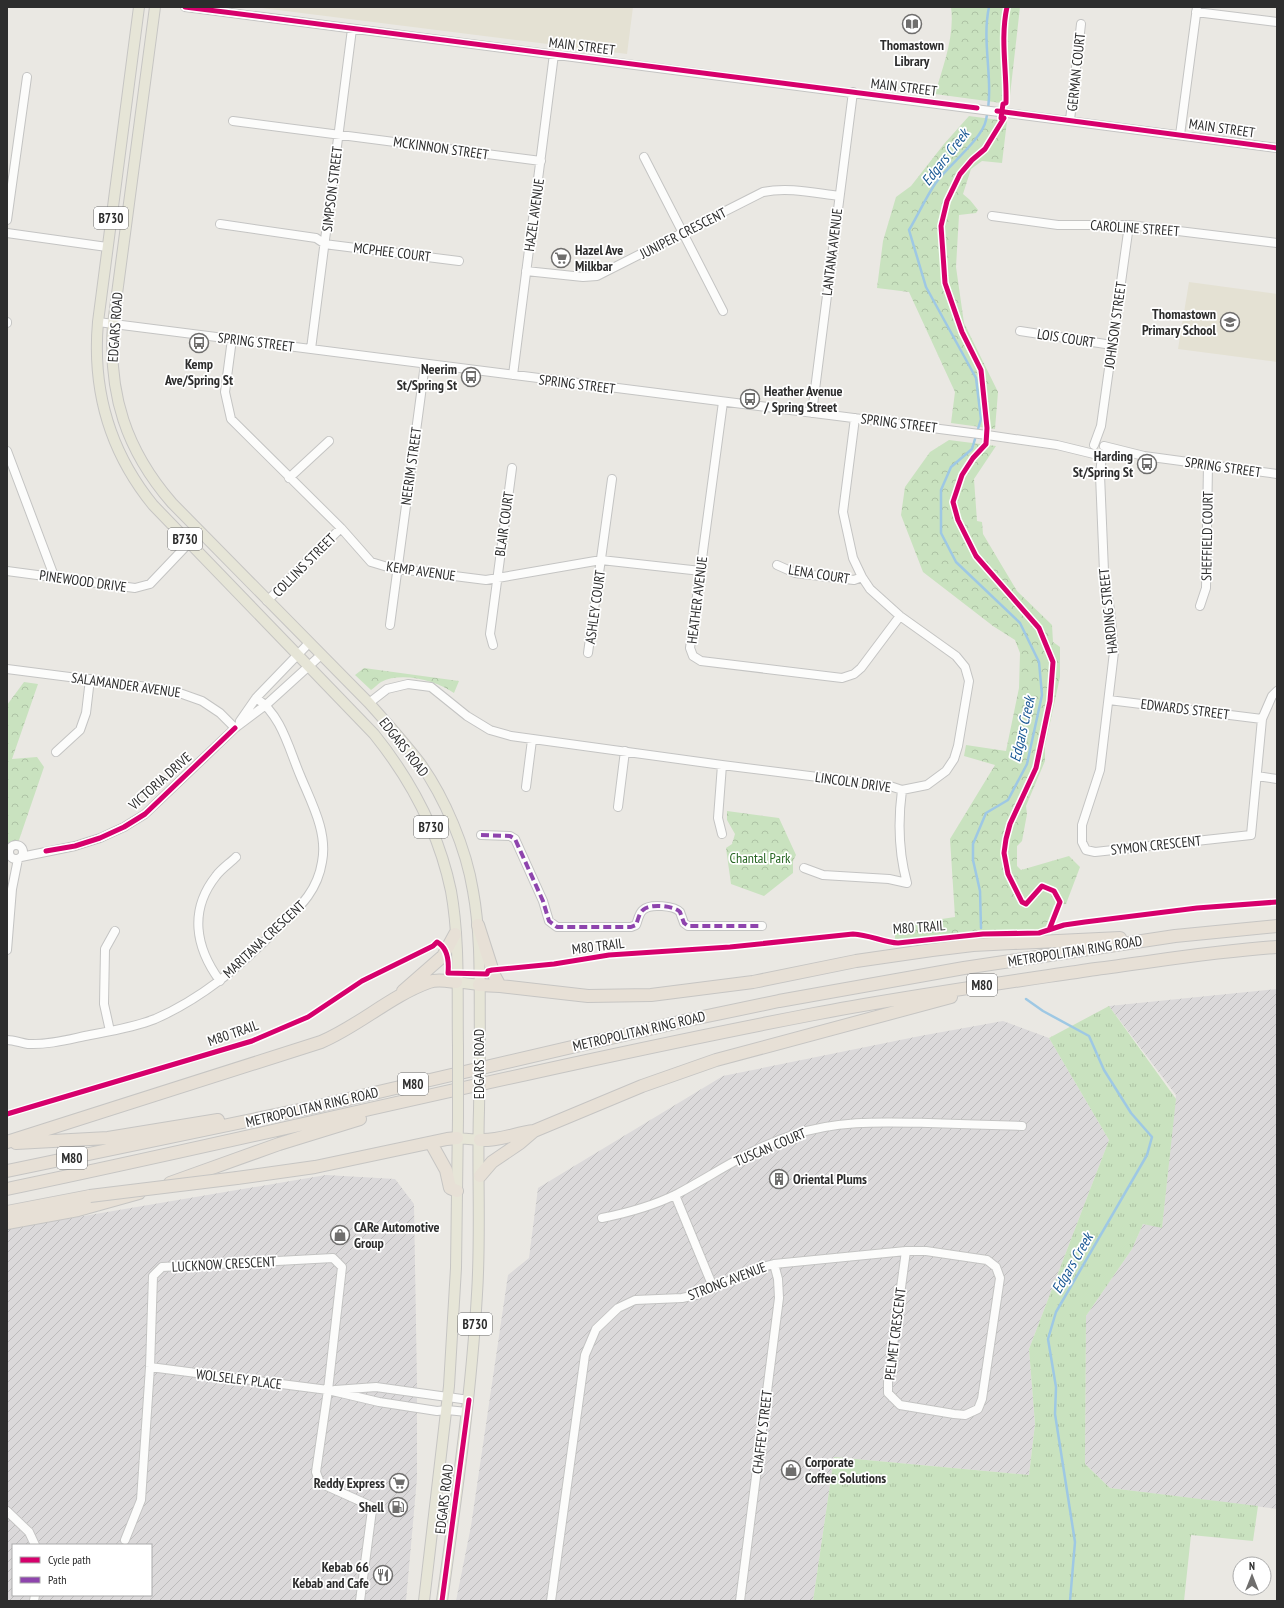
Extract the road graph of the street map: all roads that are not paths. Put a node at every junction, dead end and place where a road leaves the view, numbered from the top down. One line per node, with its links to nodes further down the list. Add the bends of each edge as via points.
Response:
1 (139, 7): 27 (main road, EDGARS ROAD / B730)
2 (156, 7): 32 (main road, EDGARS ROAD / B730)
3 (185, 7): 7 (street, MAIN STREET)
4 (1196, 9): 5 (street); 14 (street)
5 (1277, 22)
6 (1081, 24): 12 (street, GERMAN COURT)
7 (352, 29): 8 (street, MAIN STREET); 13 (street, SIMPSON STREET)
8 (554, 54): 10 (street, MAIN STREET); 17 (street, HAZEL AVENUE)
9 (27, 77): 20 (street)
10 (853, 92): 12 (street, MAIN STREET); 18 (street, LANTANA AVENUE)
11 (233, 120): 13 (street, MCKINNON STREET)
12 (1070, 120): 14 (street, MAIN STREET)
13 (340, 134): 17 (street, MCKINNON STREET); 25 (street, SIMPSON STREET)
14 (1180, 135): 15 (street, MAIN STREET)
15 (1277, 148)
16 (644, 157): 24 (street)
17 (541, 161): 29 (street, HAZEL AVENUE)
18 (839, 196): 24 (street, JUNIPER CRESCENT, via 785,190 763,192); 40 (street, LANTANA AVENUE)
19 (992, 216): 22 (street, CAROLINE STREET, via 1058,225)
20 (7, 220)
21 (220, 224): 25 (street, MCPHEE COURT, via 316,238)
22 (1129, 225): 26 (street, CAROLINE STREET); 35 (street, JOHNSON STREET)
23 (7, 233): 27 (street)
24 (682, 234): 29 (street, JUNIPER CRESCENT, via 597,276); 30 (street)
25 (325, 244): 28 (street, MCPHEE COURT); 36 (street, SIMPSON STREET)
26 (1277, 244)
27 (107, 247): 31 (main road, EDGARS ROAD / B730)
28 (459, 261)
29 (526, 271): 38 (street, HAZEL AVENUE)
30 (723, 311)
31 (98, 322): 32 (street, SPRING STREET); 55 (main road, EDGARS ROAD / B730, via 96,361 99,389 115,445 144,493)
32 (114, 324): 34 (street, SPRING STREET); 64 (main road, EDGARS ROAD / B730, via 112,356 115,386 122,417 137,454 148,473 172,503)
33 (1020, 331): 35 (street, LOIS COURT)
34 (232, 339): 36 (street, SPRING STREET); 52 (street, KEMP AVENUE, via 225,392 230,419)
35 (1112, 346): 42 (street, JOHNSON STREET)
36 (311, 349): 37 (street, SPRING STREET)
37 (425, 364): 38 (street, SPRING STREET); 58 (street, NEERIM STREET)
38 (513, 375): 39 (street, SPRING STREET)
39 (723, 402): 40 (street, SPRING STREET); 60 (street, HEATHER AVENUE)
40 (812, 412): 41 (street, SPRING STREET)
41 (854, 418): 44 (street, SPRING STREET); 62 (street, LINCOLN DRIVE, via 843,512 850,546)
42 (1101, 426): 45 (street, JOHNSON STREET); 47 (street, JOHNSON STREET)
43 (329, 441): 52 (street)
44 (1057, 445): 45 (street, SPRING STREET); 47 (street, SPRING STREET)
45 (1094, 445): 47 (street, SPRING STREET, via 1100,443)
46 (7, 451): 50 (street)
47 (1100, 452): 48 (street, SPRING STREET); 78 (street, HARDING STREET, via 1104,571 1114,652)
48 (1208, 465): 51 (street, SPRING STREET); 65 (street, SHEFFIELD COURT, via 1206,588)
49 (512, 468): 63 (street, BLAIR COURT)
50 (11, 473): 61 (street)
51 (1277, 474)
52 (289, 478): 54 (street, KEMP AVENUE)
53 (612, 479): 56 (street, ASHLEY COURT)
54 (341, 528): 58 (street, KEMP AVENUE, via 371,562); 64 (street, COLLINS STREET)
55 (189, 544): 61 (street, PINEWOOD DRIVE, via 150,584 136,588); 71 (main road, EDGARS ROAD / B730)
56 (601, 560): 60 (street, KEMP AVENUE); 63 (street, KEMP AVENUE); 70 (street, ASHLEY COURT)
57 (777, 565): 62 (street, LENA COURT, via 795,573 854,580)
58 (397, 569): 63 (street, KEMP AVENUE); 67 (street, NEERIM STREET)
59 (7, 571): 61 (street, PINEWOOD DRIVE)
60 (701, 571): 66 (street, HEATHER AVENUE, via 690,648 693,656 701,661 834,678 848,677 861,668)
61 (54, 576)
62 (862, 577): 66 (street, LINCOLN DRIVE, via 881,601)
63 (496, 580): 69 (street, BLAIR COURT, via 490,634)
64 (267, 601): 68 (main road, EDGARS ROAD / B730)
65 (1200, 606)
66 (900, 616): 91 (street, LINCOLN DRIVE, via 956,656 965,667 969,681 954,759 946,771 927,785)
67 (390, 626)
68 (309, 643): 71 (street, VICTORIA DRIVE); 72 (main road, EDGARS ROAD / B730)
69 (493, 645)
70 (588, 653)
71 (297, 654): 73 (main road, EDGARS ROAD / B730); 77 (street, VICTORIA DRIVE)
72 (321, 655): 73 (street, VICTORIA DRIVE); 79 (main road, EDGARS ROAD / B730)
73 (309, 665): 80 (street, VICTORIA DRIVE); 103 (main road, EDGARS ROAD / B730, via 374,734 404,773 428,821 443,861 451,892)
74 (7, 669): 75 (street, SALAMANDER AVENUE)
75 (90, 679): 82 (street, SALAMANDER AVENUE, via 191,695 212,707); 85 (street, via 86,713 80,730)
76 (1277, 690): 81 (street)
77 (256, 698): 80 (street); 82 (street, VICTORIA DRIVE)
78 (1109, 700): 81 (street, EDWARDS STREET); 87 (street, HARDING STREET)
79 (368, 703): 83 (street, LINCOLN DRIVE, via 387,689 408,684 430,687 467,716 490,730); 99 (main road, EDGARS ROAD / B730, via 421,764 439,796 461,846 474,892)
80 (265, 706): 82 (street, VICTORIA DRIVE); 108 (street, MARITANA CRESCENT, via 278,723 319,823 323,847 321,869 306,900 249,957)
81 (1262, 719): 88 (street)
82 (235, 728): 95 (street, VICTORIA DRIVE, via 145,814 100,838)
83 (532, 740): 84 (street, LINCOLN DRIVE); 90 (street)
84 (625, 751): 86 (street, LINCOLN DRIVE); 92 (street)
85 (56, 752)
86 (722, 765): 91 (street, LINCOLN DRIVE, via 890,786); 94 (street, via 718,818)
87 (1100, 770): 88 (street, SYMON CRESCENT, via 1082,825 1082,842 1086,850 1095,852 1251,835)
88 (1257, 776): 89 (street)
89 (1277, 779)
90 (526, 787)
91 (902, 790): 98 (street, via 902,866 907,884 889,879 823,875)
92 (618, 807)
93 (481, 834): 100 (street, via 510,836 517,841 549,921 554,926 631,927 636,924 641,912 646,908 670,906 680,911 684,923 688,926)
94 (722, 834)
95 (46, 851): 96 (street, VICTORIA DRIVE); 96 (street, VICTORIA DRIVE, via 18,846)
96 (12, 854): 105 (street, via 14,878)
97 (236, 857): 108 (street, via 216,875 205,894 200,910 198,936 205,958)
98 (804, 868)
99 (478, 925): 110 (main road, EDGARS ROAD / B730); 111 (highway)
100 (762, 926)
101 (1277, 926): 104 (highway, METROPOLITAN RING ROAD / M80)
102 (115, 931): 113 (street, via 105,949 104,1004)
103 (455, 934): 109 (main road, EDGARS ROAD / B730); 112 (highway, via 443,956)
104 (1175, 936): 111 (highway, via 973,945 856,961 753,982 651,995 588,996); 117 (highway, METROPOLITAN RING ROAD / M80, via 933,973 778,1001)
105 (7, 946)
106 (1277, 947): 107 (highway, METROPOLITAN RING ROAD / M80, via 1178,957)
107 (1026, 978): 116 (highway, METROPOLITAN RING ROAD / M80, via 816,1014); 119 (highway, via 716,1060 642,1086)
108 (220, 980): 113 (street, MARITANA CRESCENT, via 190,1002 154,1019)
109 (456, 982): 110 (main road); 112 (highway, via 429,982); 120 (main road, EDGARS ROAD / B730, bridge)
110 (479, 985): 111 (highway); 121 (main road, EDGARS ROAD / B730, bridge)
111 (500, 986)
112 (392, 1001): 122 (highway, via 343,1032 321,1042)
113 (110, 1031): 115 (street, MARITANA CRESCENT, via 50,1043 26,1044)
114 (7, 1036): 115 (street, MARITANA CRESCENT)
115 (11, 1040)
116 (412, 1100): 126 (highway, METROPOLITAN RING ROAD / M80); 133 (highway, via 104,1204)
117 (314, 1107): 122 (highway, via 214,1120 108,1138); 124 (highway, METROPOLITAN RING ROAD / M80)
118 (1022, 1126): 128 (street, TUSCAN COURT, via 877,1122 827,1126 792,1135 753,1151)
119 (534, 1130): 121 (highway, via 497,1140); 125 (highway, via 492,1162)
120 (457, 1138): 121 (main road); 123 (highway); 127 (main road, EDGARS ROAD / B730)
121 (480, 1140): 125 (main road, EDGARS ROAD / B730)
122 (7, 1143)
123 (431, 1143): 127 (highway, via 446,1170 450,1188); 129 (highway, bridge, via 315,1167)
124 (7, 1171)
125 (480, 1176): 141 (main road, EDGARS ROAD / B730, via 477,1294)
126 (7, 1190)
127 (457, 1191): 140 (main road, EDGARS ROAD / B730, via 456,1268)
128 (675, 1195): 132 (street, TUSCAN COURT, via 630,1212); 137 (street)
129 (90, 1196): 130 (highway); 131 (highway)
130 (7, 1205)
131 (7, 1212)
132 (602, 1218)
133 (7, 1223)
134 (906, 1251): 135 (street, STRONG AVENUE); 136 (street, STRONG AVENUE, via 926,1251 986,1260); 136 (street, PELMET CRESCENT, via 888,1382 888,1393 900,1405 954,1414 964,1414 978,1409 982,1399 1000,1278)
135 (774, 1264): 137 (street, STRONG AVENUE); 151 (street, CHAFFEY STREET, via 779,1298)
136 (996, 1267)
137 (713, 1287): 150 (street, STRONG AVENUE, via 682,1298 635,1300 618,1308 596,1328 585,1355)
138 (150, 1367): 139 (street, WOLSELEY PLACE); 139 (street, LUCKNOW CRESCENT, via 153,1276 162,1267 333,1258 342,1267); 145 (street, LUCKNOW CRESCENT, via 141,1500)
139 (328, 1390): 140 (street, WOLSELEY PLACE, via 376,1387); 142 (street, WOLSELEY PLACE, via 379,1402 437,1411); 147 (street, via 317,1478 326,1486 367,1503 372,1510)
140 (448, 1396): 141 (street, WOLSELEY PLACE); 142 (main road, EDGARS ROAD / B730)
141 (469, 1400): 143 (main road, EDGARS ROAD / B730)
142 (447, 1410): 143 (street, WOLSELEY PLACE); 148 (main road, EDGARS ROAD / B730)
143 (467, 1412): 149 (main road, EDGARS ROAD / B730)
144 (7, 1511): 146 (street, via 29,1532)
145 (125, 1540)
146 (35, 1544)
147 (360, 1601)
148 (424, 1601)
149 (442, 1601)
150 (551, 1601)
151 (740, 1601)

